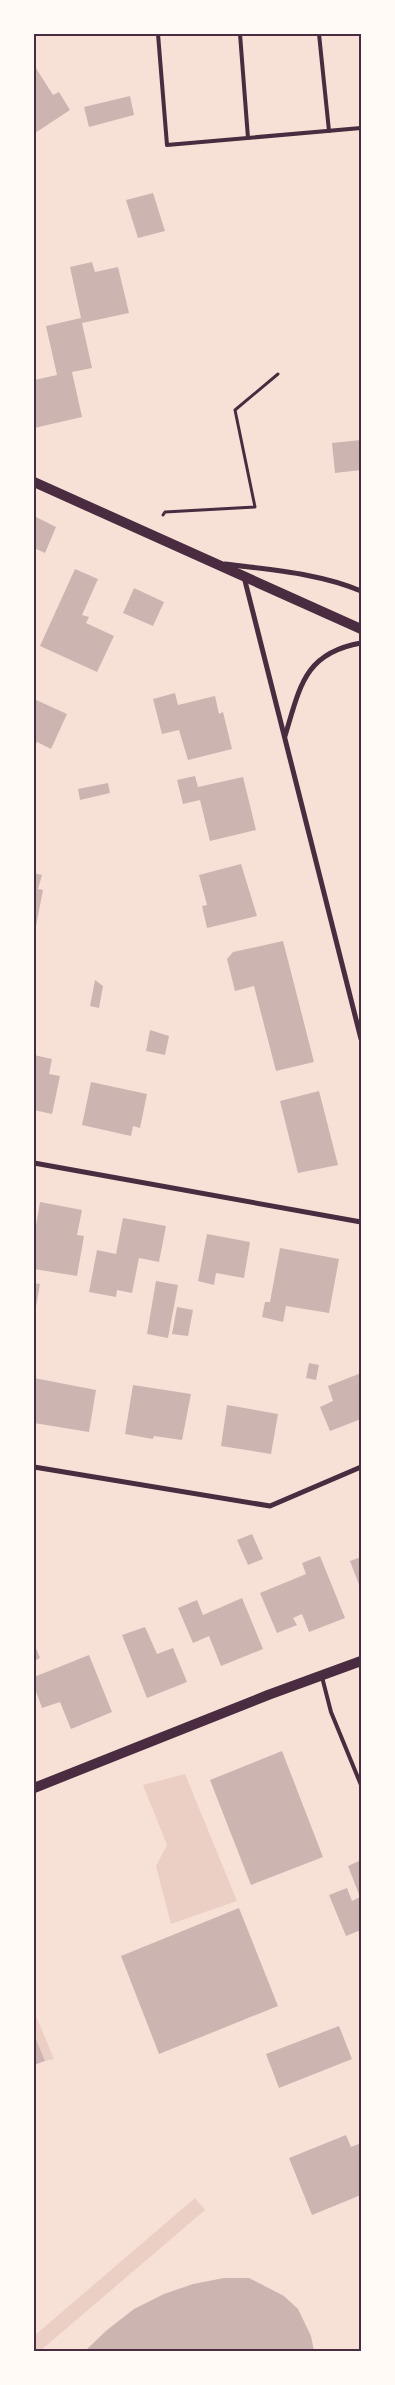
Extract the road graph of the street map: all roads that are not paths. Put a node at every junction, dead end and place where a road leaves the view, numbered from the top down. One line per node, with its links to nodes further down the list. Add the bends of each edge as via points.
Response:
1 (158, 34): 6 (lane, via 167,145)
2 (240, 34): 6 (lane)
3 (319, 34): 5 (lane)
4 (361, 128): 5 (lane)
5 (328, 131): 6 (lane)
6 (248, 138)
7 (34, 482): 8 (main road)
8 (214, 563): 9 (main road); 10 (street, via 302,575 350,586)
9 (244, 576): 11 (main road); 13 (street)
10 (361, 592)
11 (361, 629)
12 (361, 643): 13 (street, via 340,647 317,660 298,690)
13 (285, 737): 14 (street)
14 (361, 1039)
15 (34, 1163): 16 (street)
16 (361, 1222)
17 (34, 1467): 18 (street, via 270,1506)
18 (361, 1467)
19 (361, 1661): 20 (main road)
20 (321, 1676): 21 (lane, via 331,1712); 22 (main road)
21 (361, 1785)
22 (34, 1788)

